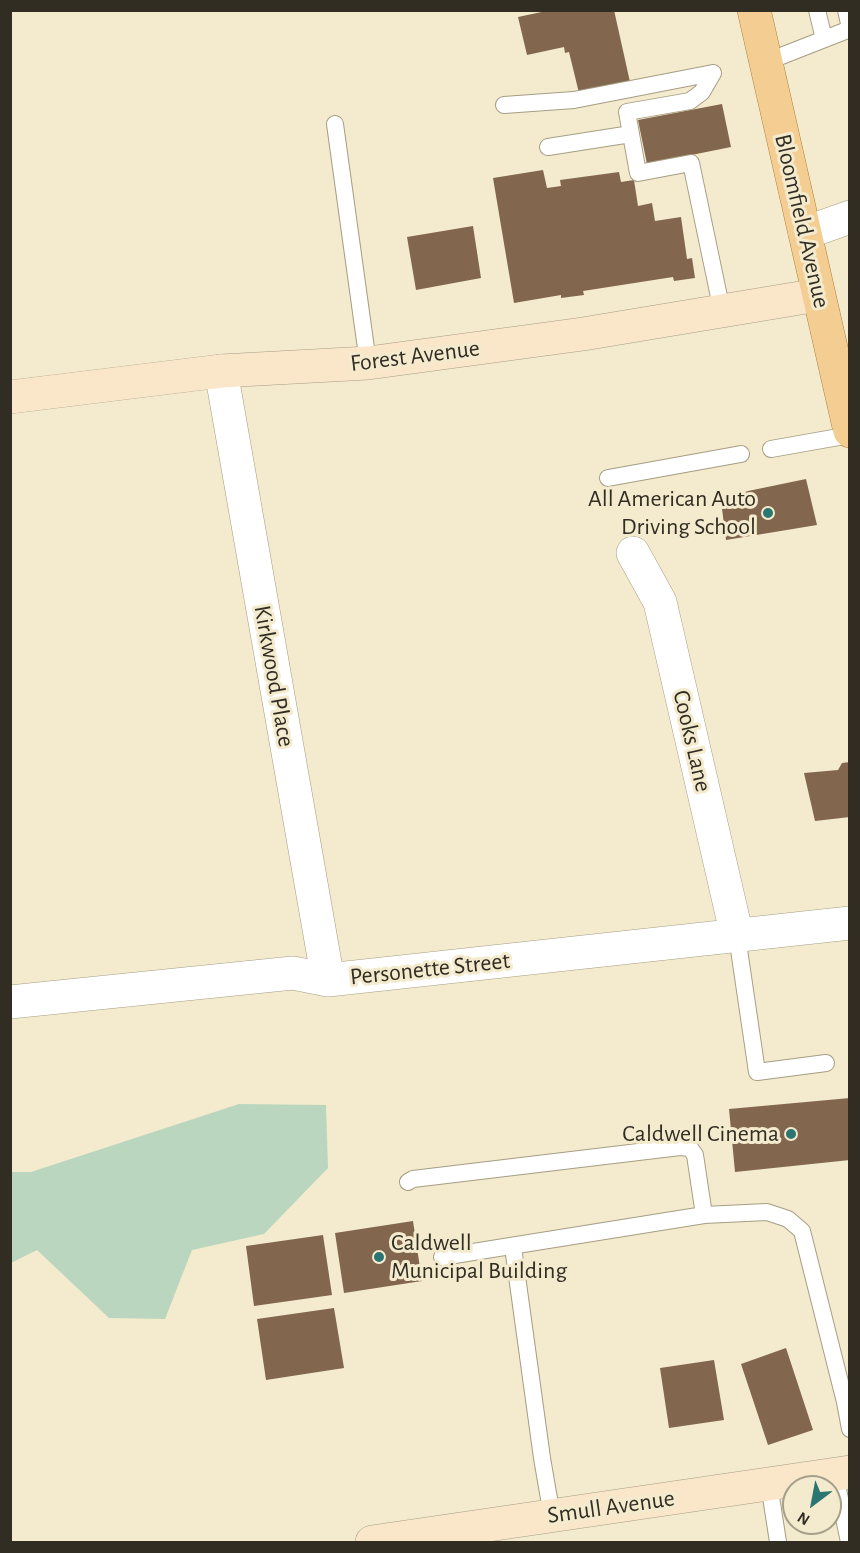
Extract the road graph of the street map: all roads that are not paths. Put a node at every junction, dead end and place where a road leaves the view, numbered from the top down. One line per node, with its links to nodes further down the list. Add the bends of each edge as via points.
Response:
1 (754, 10): 6 (main road, Bloomfield Avenue)
2 (817, 10): 5 (lane)
3 (846, 10): 4 (lane)
4 (849, 28): 5 (lane)
5 (824, 39): 6 (lane)
6 (766, 62): 12 (main road, Bloomfield Avenue)
7 (504, 105): 9 (lane, via 574,100 713,73 702,92 690,101 627,112)
8 (335, 124): 15 (lane)
9 (631, 134): 10 (lane); 14 (lane, via 638,172 691,163)
10 (548, 147)
11 (849, 217): 12 (street)
12 (805, 233): 13 (main road, Bloomfield Avenue)
13 (818, 295): 14 (street, Forest Avenue); 18 (main road, Bloomfield Avenue)
14 (722, 311): 15 (street, Forest Avenue)
15 (368, 363): 16 (street, Forest Avenue)
16 (221, 371): 17 (street, Forest Avenue); 25 (street, Kirkwood Place)
17 (10, 397)
18 (849, 433): 19 (lane)
19 (771, 449)
20 (741, 454): 21 (lane)
21 (608, 478)
22 (633, 553): 24 (street, Cooks Lane, via 660,602)
23 (849, 923): 24 (street, Personette Street)
24 (737, 936): 25 (street, Personette Street); 27 (lane, via 757,1072)
25 (328, 980): 26 (street, Personette Street, via 293,974)
26 (10, 1002)
27 (826, 1063)
28 (408, 1182): 29 (lane, via 690,1148 695,1155)
29 (704, 1215): 30 (lane); 32 (lane, via 767,1212 788,1219 802,1232)
30 (513, 1247): 31 (lane); 35 (lane)
31 (442, 1257)
32 (849, 1429)
33 (842, 1473): 34 (street, Smull Avenue); 38 (lane)
34 (769, 1484): 35 (street, Smull Avenue); 37 (lane)
35 (552, 1516): 36 (street, Smull Avenue)
36 (372, 1542)
37 (778, 1542)
38 (849, 1542)

